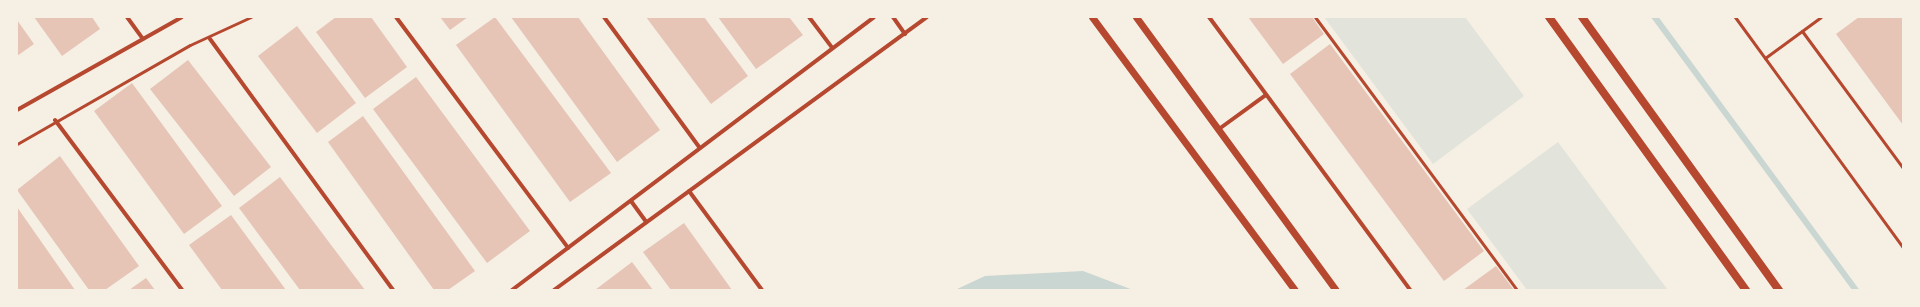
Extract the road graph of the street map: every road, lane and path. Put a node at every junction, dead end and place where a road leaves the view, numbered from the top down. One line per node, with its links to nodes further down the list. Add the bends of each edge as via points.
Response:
1 (127, 17): 21 (street)
2 (182, 17): 21 (street)
3 (251, 17): 22 (lane)
4 (396, 17): 36 (street)
5 (604, 17): 30 (street)
6 (809, 17): 23 (street)
7 (874, 17): 23 (street)
8 (893, 17): 20 (street)
9 (928, 17): 20 (street)
10 (1092, 17): 42 (street)
11 (1136, 17): 28 (street)
12 (1209, 17): 25 (street)
13 (1315, 17): 45 (lane)
14 (1549, 17): 46 (main road)
15 (1582, 17): 47 (main road)
16 (1741, 17): 18 (lane)
17 (1821, 17): 19 (lane)
18 (1736, 18): 24 (lane)
19 (1802, 31): 24 (lane); 31 (lane)
20 (904, 34): 32 (street)
21 (143, 39): 26 (street)
22 (210, 39): 27 (lane, via 190,45); 38 (street)
23 (832, 48): 30 (street)
24 (1765, 58): 35 (lane)
25 (1266, 95): 28 (street); 44 (street)
26 (17, 110)
27 (55, 120): 29 (lane); 37 (street)
28 (1219, 129): 43 (street)
29 (17, 144)
30 (700, 148): 33 (street)
31 (1903, 168)
32 (689, 191): 34 (street); 41 (street)
33 (631, 201): 34 (street); 36 (street)
34 (646, 222): 40 (street)
35 (1903, 247)
36 (568, 248): 39 (street)
37 (182, 290)
38 (393, 290)
39 (512, 290)
40 (554, 290)
41 (762, 290)
42 (1295, 290)
43 (1336, 290)
44 (1410, 290)
45 (1517, 290)
46 (1746, 290)
47 (1779, 290)

